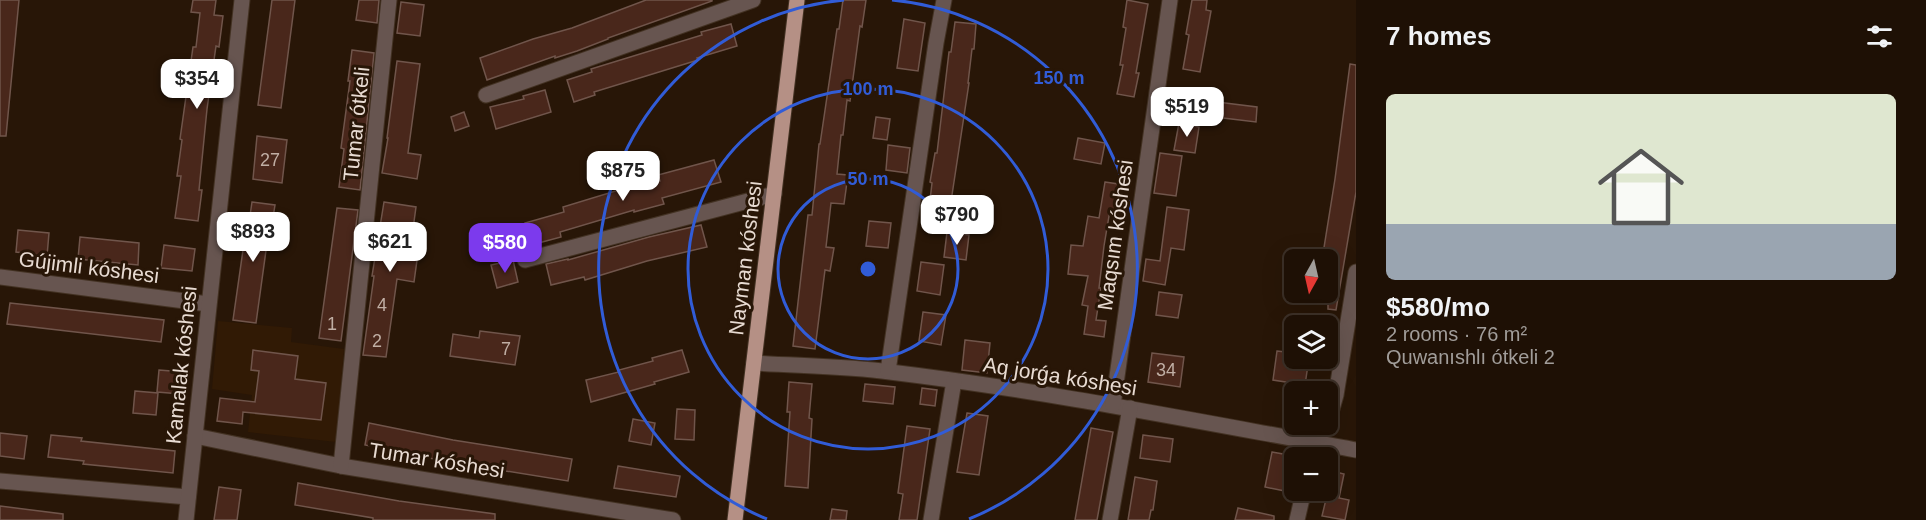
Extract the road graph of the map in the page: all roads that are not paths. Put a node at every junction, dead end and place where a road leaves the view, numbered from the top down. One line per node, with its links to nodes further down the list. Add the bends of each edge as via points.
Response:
1 (242, 0): 12 (street, Kamalak kóshesi)
2 (389, 0): 23 (street, Tumar ótkeli)
3 (753, 0): 7 (street)
4 (797, 0): 8 (main road, Nayman kóshesi)
5 (944, 0): 14 (street)
6 (1170, 0): 17 (street, Maqsım kóshesi)
7 (486, 95)
8 (774, 194): 9 (street); 13 (main road, Nayman kóshesi)
9 (525, 260)
10 (1356, 272): 16 (street)
11 (0, 277): 12 (street, Gújimli kóshesi)
12 (208, 304): 19 (street, Kamalak kóshesi)
13 (754, 363): 14 (street, Aq jorǵa kóshesi); 29 (main road, Nayman kóshesi)
14 (888, 372): 15 (street, Aq jorǵa kóshesi)
15 (954, 381): 17 (street, Aq jorǵa kóshesi); 30 (street)
16 (1338, 382)
17 (1113, 405): 18 (street, Aq jorǵa kóshesi)
18 (1130, 408): 20 (street, Aq jorǵa kóshesi); 31 (street)
19 (195, 436): 23 (street, Tumar kóshesi); 25 (street, Kamalak kóshesi)
20 (1301, 447)
21 (1338, 450): 22 (street, Aq jorǵa kóshesi)
22 (1356, 450)
23 (341, 466): 28 (street, Tumar kóshesi)
24 (0, 481): 25 (street)
25 (188, 497): 27 (street, Kamalak kóshesi)
26 (1301, 501): 32 (street)
27 (186, 520)
28 (673, 520)
29 (735, 520)
30 (931, 520)
31 (1110, 520)
32 (1297, 520)

